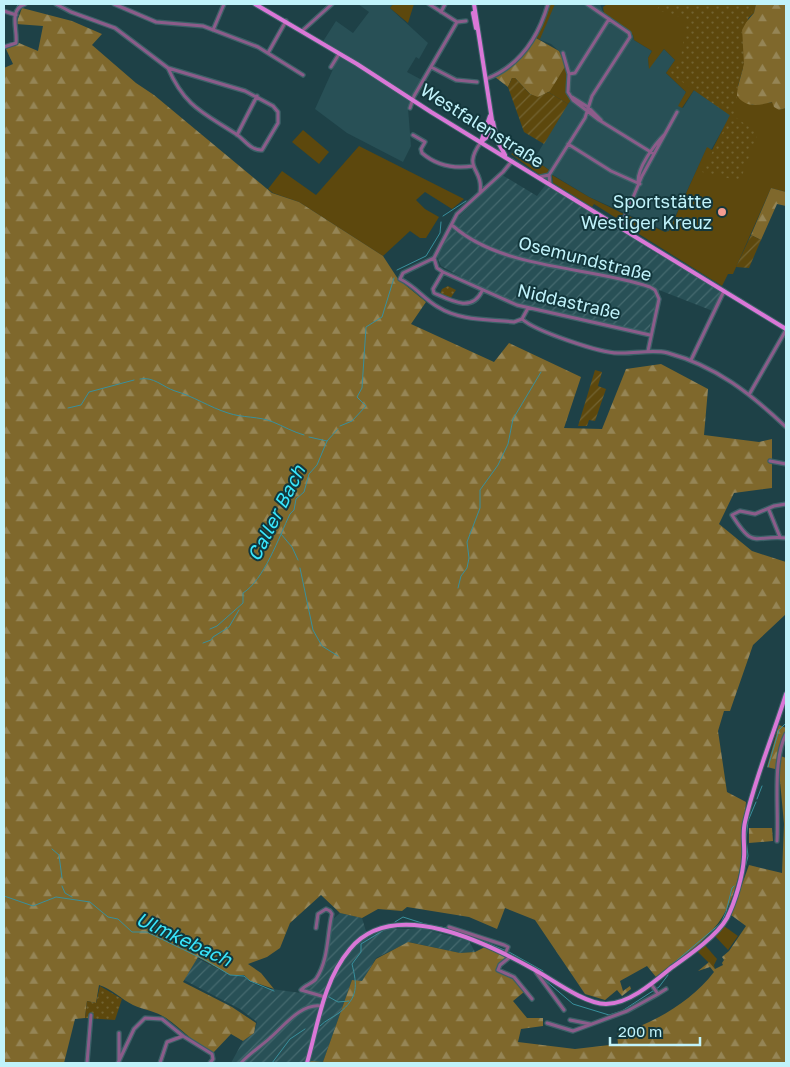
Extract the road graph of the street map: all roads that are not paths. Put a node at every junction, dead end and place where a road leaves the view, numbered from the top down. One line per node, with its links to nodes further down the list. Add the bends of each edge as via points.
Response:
1 (25, 4): 14 (street, via 19,7)
2 (56, 4): 26 (street, via 115,28)
3 (114, 4): 19 (street, via 156,22 203,26)
4 (224, 4): 19 (street)
5 (255, 4): 16 (main road, Westfalenstraße)
6 (332, 4): 20 (street)
7 (429, 4): 13 (street)
8 (445, 4): 13 (street)
9 (473, 4): 30 (main road)
10 (548, 4): 30 (street, via 529,48 504,71)
11 (587, 4): 15 (street)
12 (4, 12): 14 (street)
13 (441, 12): 18 (street)
14 (16, 15): 21 (street, via 17,41)
15 (609, 19): 28 (street, via 575,73); 35 (street, via 630,36)
16 (286, 21): 20 (main road, Westfalenstraße); 22 (street)
17 (466, 21): 18 (street)
18 (457, 22): 27 (street)
19 (212, 30): 22 (street)
20 (302, 31): 24 (main road, Westfalenstraße)
21 (4, 47)
22 (268, 53): 29 (street)
23 (563, 53): 28 (street)
24 (339, 54): 25 (street); 34 (main road, Westfalenstraße)
25 (331, 67)
26 (168, 68): 32 (street); 42 (street, via 195,108)
27 (430, 68): 31 (street, via 456,80); 34 (street)
28 (569, 74): 33 (street, via 568,90)
29 (303, 75)
30 (485, 80): 37 (main road)
31 (477, 82)
32 (257, 96): 42 (street); 42 (street, via 273,106 279,119 264,147 257,150)
33 (572, 97): 35 (street); 38 (street)
34 (412, 99): 36 (street); 44 (main road, Westfalenstraße)
35 (588, 107): 38 (street); 41 (street)
36 (410, 108)
37 (491, 111): 40 (main road); 44 (main road)
38 (587, 112): 41 (street); 45 (street)
39 (677, 112): 46 (street)
40 (492, 120): 44 (main road, via 487,137); 47 (main road)
41 (601, 121): 46 (street)
42 (237, 134)
43 (414, 135): 49 (street, via 425,142 422,153 435,162 454,168)
44 (481, 142): 47 (main road, Westfalenstraße); 49 (street, via 471,157)
45 (568, 144): 50 (street); 53 (street, via 619,175)
46 (652, 153): 53 (street, via 637,177)
47 (506, 157): 48 (main road, Westfalenstraße)
48 (512, 161): 51 (main road, Westfalenstraße); 54 (street)
49 (473, 166): 52 (street)
50 (549, 175): 51 (street); 55 (street)
51 (540, 178): 55 (main road, Westfalenstraße)
52 (482, 182): 54 (street); 56 (street)
53 (639, 183): 58 (street)
54 (490, 184): 56 (street)
55 (550, 184): 58 (main road, Westfalenstraße)
56 (478, 195): 57 (street, via 457,214)
57 (453, 226): 59 (street); 66 (street, Osemundstraße, via 487,247 650,286 659,299)
58 (621, 226): 61 (main road, Westfalenstraße)
59 (434, 258): 60 (street, via 437,268); 64 (street, via 399,277 437,307 456,316 514,322)
60 (443, 272): 62 (street, Niddastraße); 62 (street, via 434,293 466,303 476,300)
61 (724, 290): 65 (main road, Westfalenstraße); 68 (street)
62 (482, 291): 63 (street, Niddastraße)
63 (528, 308): 64 (street); 66 (street, Niddastraße)
64 (522, 319): 67 (street, via 562,339 605,351)
65 (786, 328): 69 (street)
66 (650, 335): 67 (street, Osemundstraße)
67 (648, 351): 68 (street, via 666,352)
68 (691, 360): 69 (street)
69 (750, 394): 70 (street)
70 (786, 427)
71 (770, 461): 72 (street)
72 (786, 464)
73 (786, 504): 74 (street)
74 (769, 510): 75 (street); 75 (street, via 755,514 740,511 732,515 749,537 758,540)
75 (780, 537): 76 (street)
76 (786, 538)
77 (786, 694): 85 (main road, via 745,821 744,862 728,915 713,933)
78 (786, 734): 79 (street, via 778,765)
79 (777, 841)
80 (449, 926): 82 (street, via 504,945 508,948)
81 (316, 928): 88 (street, via 318,914 330,910 332,915 325,956 316,978 301,990)
82 (505, 954): 83 (main road); 88 (main road, via 447,932 387,925 364,936 349,950)
83 (510, 957): 84 (main road); 89 (street, via 498,970 514,978)
84 (535, 970): 85 (main road, via 603,1004 620,1001); 91 (street)
85 (652, 985): 87 (street)
86 (666, 989): 87 (street)
87 (657, 992): 95 (street, via 627,1011)
88 (325, 998): 90 (main road)
89 (532, 999)
90 (321, 1006): 102 (street, via 312,1006 292,1018); 103 (main road)
91 (564, 1010)
92 (90, 1015): 99 (street)
93 (570, 1020): 95 (street)
94 (547, 1023): 95 (street, via 572,1031)
95 (591, 1024)
96 (119, 1033): 98 (street)
97 (183, 1036): 98 (street, via 162,1019 145,1018 134,1030); 100 (street, via 167,1042); 101 (street, via 212,1054)
98 (118, 1062)
99 (87, 1063)
100 (160, 1063)
101 (210, 1063)
102 (241, 1063)
103 (307, 1063)

